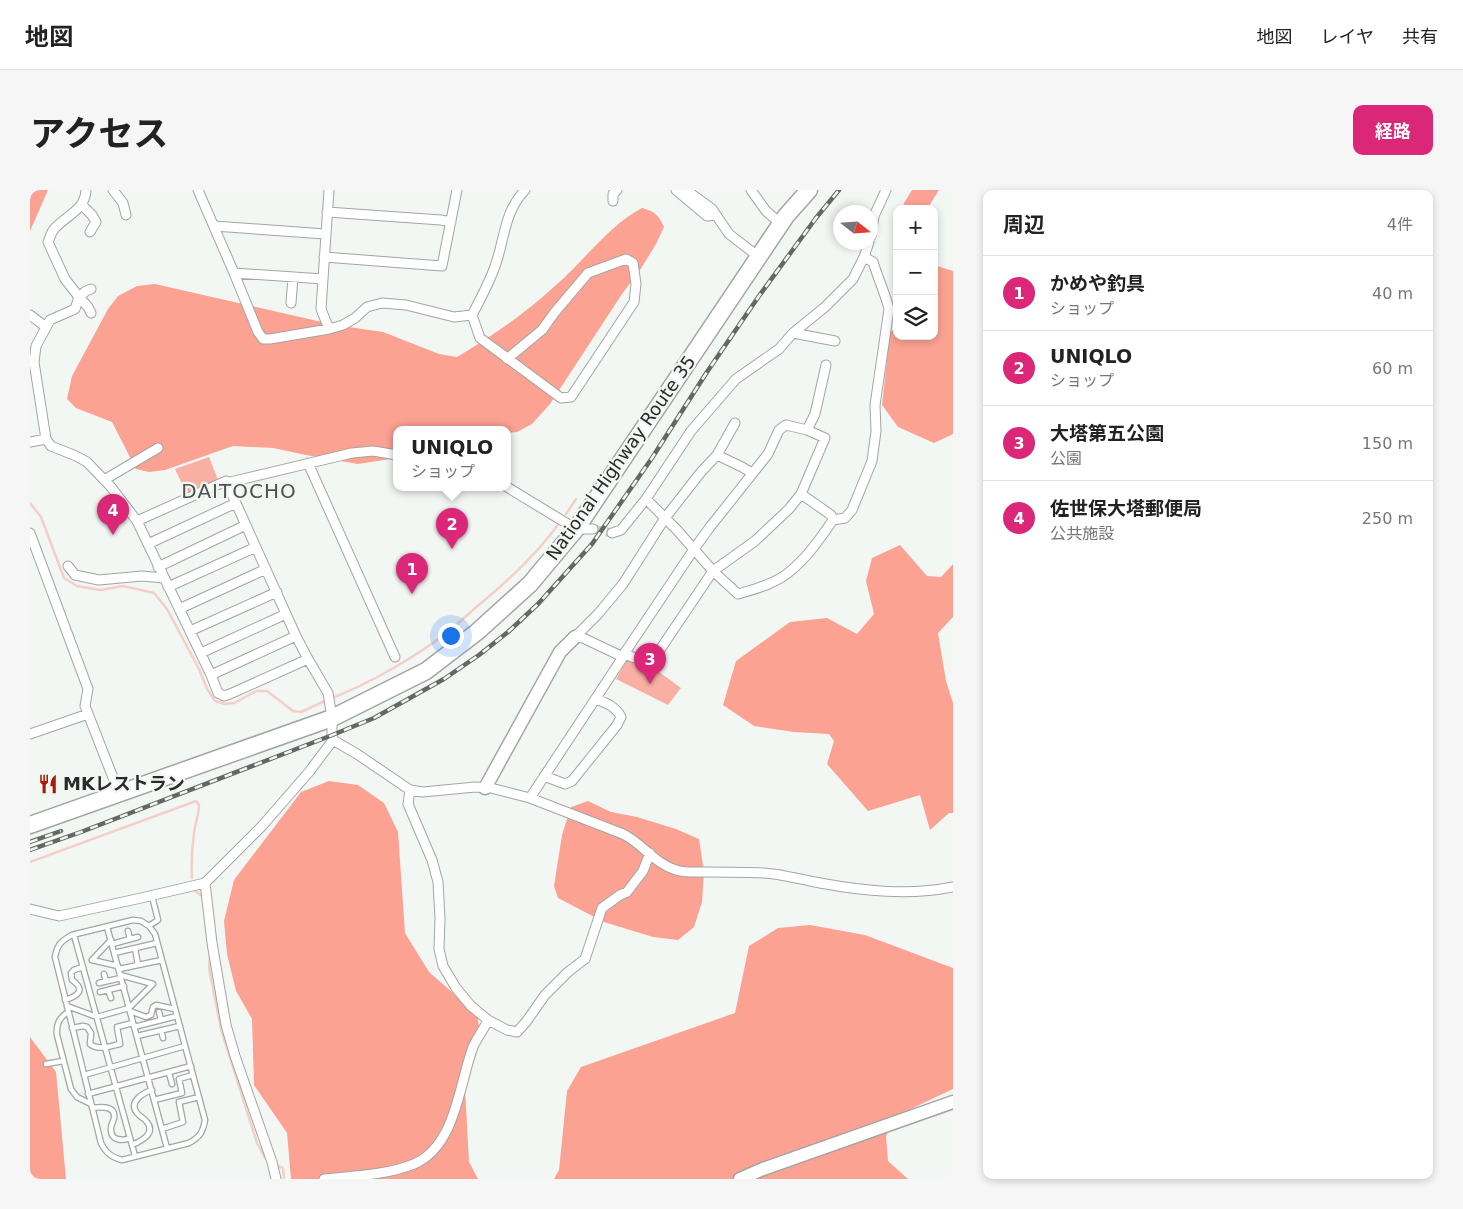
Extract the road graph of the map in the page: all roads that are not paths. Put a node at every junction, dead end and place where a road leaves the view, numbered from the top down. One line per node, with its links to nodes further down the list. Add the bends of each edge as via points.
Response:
1 (86, 190): 14 (street)
2 (113, 190): 17 (street, via 123,202)
3 (198, 190): 21 (street)
4 (329, 190): 16 (street)
5 (457, 190): 19 (street)
6 (525, 190): 36 (street, via 517,198 508,218 494,268)
7 (617, 190): 13 (street)
8 (676, 190): 18 (street, via 707,216)
9 (752, 190): 20 (street, via 766,211)
10 (809, 190): 20 (highway, National Highway Route 35)
11 (886, 190): 15 (street)
12 (690, 191): 18 (street)
13 (612, 201)
14 (82, 205): 22 (street, via 96,222); 32 (street, via 53,229 48,242 64,279)
15 (878, 207)
16 (327, 212): 19 (street); 23 (street)
17 (126, 215)
18 (716, 215): 26 (street, via 729,234)
19 (451, 222): 25 (street, via 442,266)
20 (781, 224): 26 (highway, National Highway Route 35)
21 (214, 226): 23 (street); 28 (street)
22 (90, 232)
23 (325, 234): 25 (street)
24 (866, 250): 27 (street)
25 (324, 257): 30 (street)
26 (759, 257): 64 (highway, National Highway Route 35)
27 (864, 257): 39 (street, via 853,279); 61 (street, via 873,262 889,309 875,405 876,431 872,461 852,510 845,518)
28 (234, 273): 29 (street); 38 (street, via 263,338)
29 (293, 277): 30 (street); 33 (street)
30 (323, 279): 38 (street, via 321,309)
31 (91, 289): 32 (street)
32 (78, 297): 34 (street); 37 (street, via 75,309 50,320)
33 (291, 303)
34 (90, 312)
35 (30, 314): 37 (street)
36 (472, 315): 38 (street, via 454,317 406,305 382,303 367,307 343,325); 42 (street, via 480,338)
37 (46, 327): 41 (street)
38 (329, 329)
39 (793, 333): 40 (street); 58 (street, via 779,349 736,378 691,431)
40 (835, 341)
41 (32, 358): 44 (street)
42 (507, 359): 42 (street, via 561,398 571,397 634,302 633,263 626,259 588,273 542,330)
43 (826, 365): 46 (street)
44 (34, 386): 47 (street)
45 (735, 423): 51 (street)
46 (807, 430): 53 (street, via 786,425 779,430 768,454); 57 (street, via 825,438)
47 (46, 439): 48 (street); 54 (street, via 51,446 87,462)
48 (30, 442)
49 (158, 448): 54 (street)
50 (393, 454): 52 (street, via 352,453)
51 (717, 455): 53 (street); 60 (street)
52 (308, 463): 55 (street); 84 (street)
53 (752, 473): 70 (street)
54 (104, 480): 62 (street)
55 (226, 483): 59 (street); 62 (street)
56 (511, 489): 64 (street)
57 (801, 494): 61 (street); 74 (street, via 755,541)
58 (646, 499): 60 (street); 67 (street, via 621,530)
59 (236, 504): 63 (street); 68 (street)
60 (665, 518): 70 (street); 81 (street, via 623,584)
61 (833, 520): 74 (street, via 802,561 787,574 763,586 738,594)
62 (137, 521): 68 (street)
63 (246, 525): 69 (street); 72 (street)
64 (576, 529): 65 (street); 88 (highway, National Highway Route 35, via 530,584 477,632 426,671)
65 (593, 529)
66 (30, 533): 89 (street, via 88,689 85,706)
67 (612, 533)
68 (148, 544): 72 (street)
69 (256, 547): 73 (street); 75 (street)
70 (694, 549): 74 (street); 83 (street)
71 (68, 566): 75 (street, via 75,575 99,580 142,576)
72 (158, 566): 75 (street)
73 (266, 569): 76 (street); 77 (street)
74 (713, 571): 83 (street, via 653,660 646,662)
75 (166, 583): 77 (street)
76 (277, 592): 78 (street); 79 (street)
77 (179, 609): 79 (street)
78 (286, 614): 80 (street); 82 (street)
79 (190, 631): 82 (street)
80 (296, 636): 85 (street); 86 (street)
81 (575, 637): 83 (street); 93 (street, via 560,652)
82 (201, 653): 86 (street)
83 (624, 656): 87 (street)
84 (395, 657)
85 (308, 659): 86 (street, via 224,696 218,693); 88 (street, via 328,693)
86 (211, 675)
87 (596, 700): 92 (street); 92 (street, via 617,710 620,718 617,725 572,781 566,784)
88 (332, 711): 91 (street); 95 (highway, National Highway Route 35)
89 (88, 714): 90 (street); 95 (street)
90 (30, 734)
91 (333, 740): 94 (street); 99 (street, via 262,826)
92 (544, 776): 96 (street)
93 (485, 788): 94 (street); 96 (street)
94 (410, 790): 134 (street, via 408,804 438,882 439,949 443,966 456,988)
95 (119, 793): 97 (highway, National Highway Route 35)
96 (530, 798): 98 (street, via 623,834)
97 (30, 824)
98 (650, 853): 100 (street, via 660,863 677,870 766,873 836,886 894,892); 134 (street, via 643,871 627,892 602,908 585,960 546,995 517,1032)
99 (205, 883): 101 (street); 165 (street, via 226,1025)
100 (953, 887)
101 (152, 896): 102 (street, via 59,916); 104 (lane, via 158,920)
102 (30, 909)
103 (107, 926): 104 (lane, via 133,920); 106 (lane); 109 (lane)
104 (149, 926): 110 (lane)
105 (128, 931): 108 (lane)
106 (74, 935): 115 (lane); 125 (lane, via 63,940 54,957)
107 (138, 937): 108 (lane)
108 (130, 939): 109 (lane)
109 (111, 942): 112 (lane); 116 (lane, via 92,960)
110 (157, 943): 111 (lane); 113 (lane)
111 (135, 948): 112 (lane); 114 (lane)
112 (114, 953): 116 (lane)
113 (162, 960): 114 (lane); 127 (lane)
114 (138, 965): 116 (lane)
115 (83, 967): 125 (lane, via 71,973 72,980 78,985 78,994); 132 (lane)
116 (118, 968): 118 (lane)
117 (104, 974): 119 (lane)
118 (121, 976): 119 (lane); 121 (lane); 128 (lane, via 153,984)
119 (106, 982): 120 (lane)
120 (98, 983)
121 (124, 986): 122 (lane); 128 (lane)
122 (108, 990): 123 (lane); 124 (lane)
123 (100, 992)
124 (110, 998)
125 (65, 1000): 126 (lane)
126 (67, 1006): 129 (lane); 132 (lane)
127 (175, 1009): 128 (lane, via 156,1005 151,1015 146,1017); 131 (lane)
128 (130, 1010): 132 (lane); 135 (lane)
129 (68, 1012): 137 (lane); 144 (lane, via 56,1027)
130 (159, 1012): 133 (lane)
131 (177, 1016): 133 (lane); 136 (lane)
132 (97, 1017): 142 (lane)
133 (161, 1020): 135 (lane)
134 (488, 1020): 166 (street, via 474,1046 450,1123 430,1154 415,1163 386,1172)
135 (134, 1025): 139 (lane); 142 (lane, via 116,1027 120,1044)
136 (180, 1026): 138 (lane); 141 (lane)
137 (72, 1028): 142 (lane, via 87,1027 91,1033 90,1044); 149 (lane)
138 (161, 1030): 139 (lane); 140 (lane)
139 (137, 1036): 143 (lane)
140 (163, 1038)
141 (185, 1046): 143 (lane); 146 (lane)
142 (105, 1047): 147 (lane)
143 (143, 1058): 147 (lane); 151 (lane)
144 (63, 1061): 145 (lane); 159 (lane, via 71,1089)
145 (46, 1064)
146 (190, 1066): 148 (lane); 150 (lane)
147 (111, 1068): 149 (lane); 153 (lane)
148 (169, 1072): 151 (lane); 152 (lane)
149 (84, 1075): 155 (lane)
150 (193, 1076): 156 (lane); 157 (lane, via 179,1079 182,1093)
151 (148, 1078): 153 (lane); 154 (lane)
152 (172, 1084)
153 (116, 1087): 155 (lane); 161 (lane)
154 (152, 1090): 157 (lane); 162 (lane, via 139,1096 135,1106 148,1123 148,1132 143,1140)
155 (88, 1094): 159 (lane)
156 (199, 1097): 160 (lane, via 179,1102 184,1122); 163 (lane, via 205,1120 197,1139)
157 (154, 1100): 160 (lane)
158 (953, 1102): 167 (street)
159 (92, 1106): 161 (lane, via 112,1110 112,1135 118,1140); 164 (lane, via 106,1152 122,1160)
160 (162, 1129): 163 (lane)
161 (130, 1138): 162 (lane)
162 (132, 1145): 164 (lane)
163 (167, 1148): 164 (lane)
164 (135, 1156)
165 (276, 1179)
166 (324, 1179)
167 (740, 1179)

